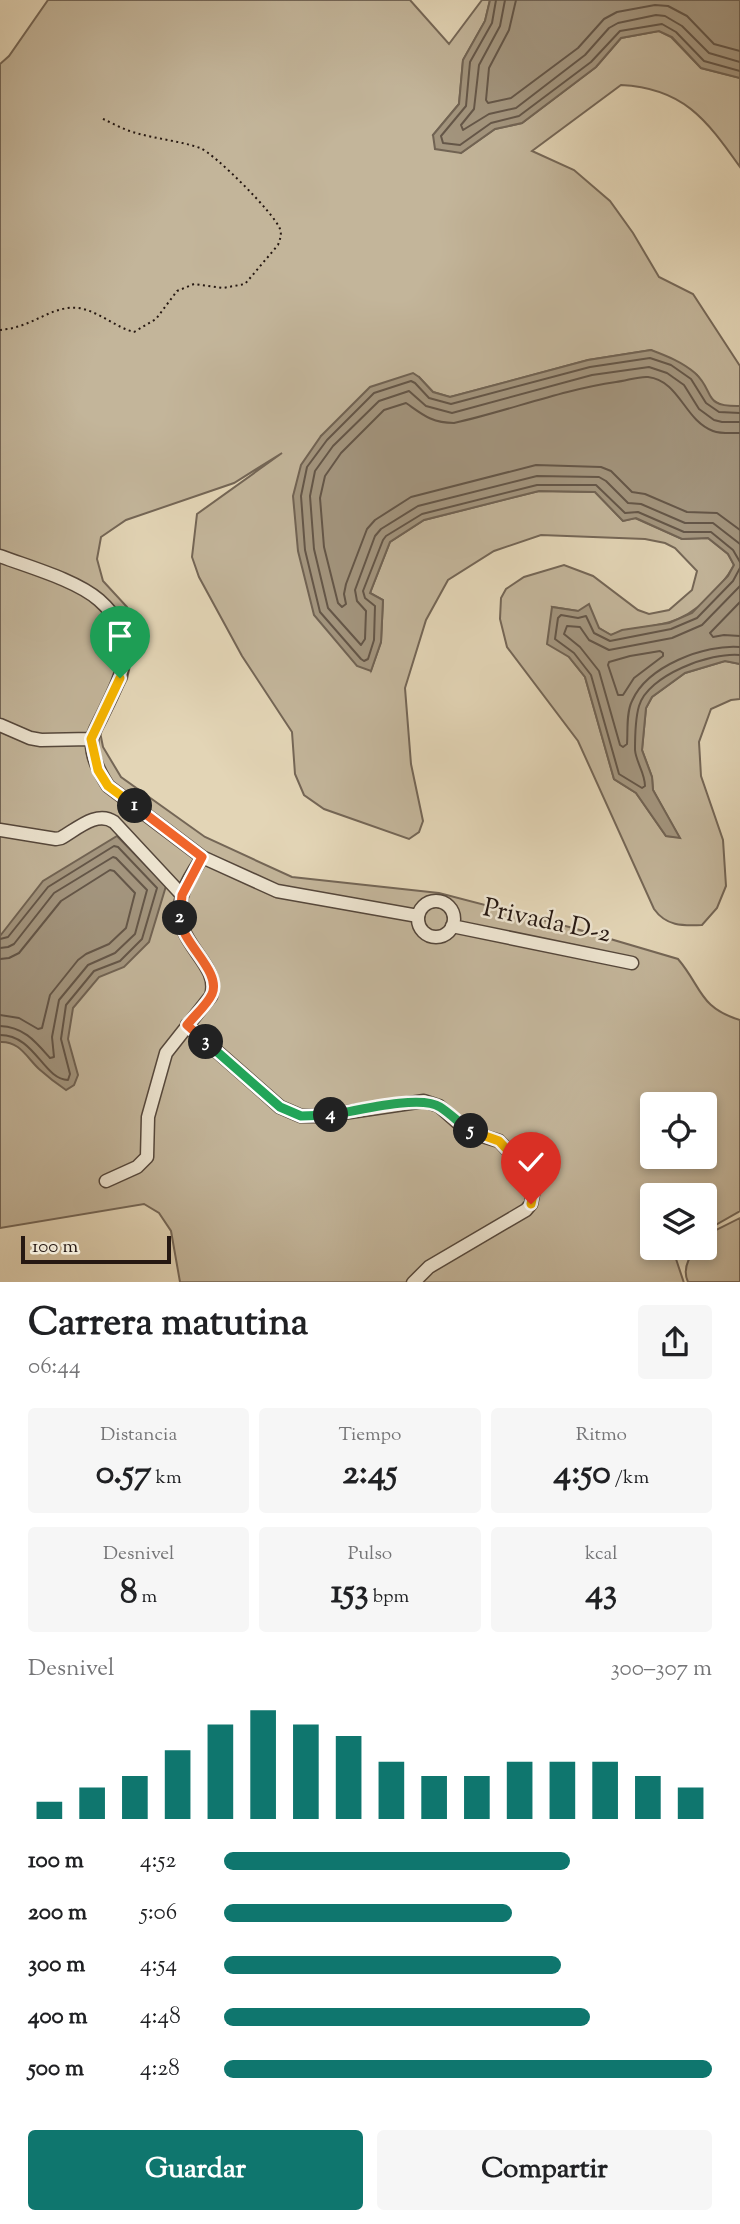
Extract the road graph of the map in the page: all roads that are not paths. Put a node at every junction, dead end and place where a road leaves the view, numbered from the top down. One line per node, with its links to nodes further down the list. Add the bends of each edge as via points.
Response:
1 (0, 556): 3 (street, via 98,599 120,625 127,654)
2 (0, 725): 3 (street, via 41,740)
3 (91, 739): 5 (street, via 98,770 108,786)
4 (0, 830): 6 (street, via 56,839 98,817 107,817)
5 (202, 857): 6 (street); 7 (street, via 277,891)
6 (182, 895): 10 (street, via 180,924 214,986)
7 (418, 916): 8 (street, Privada D-2, via 421,929 431,937 444,936); 8 (street, Privada D-2, via 422,907 441,902 454,916)
8 (453, 926): 9 (street, Privada D-2)
9 (632, 963)
10 (187, 1025): 11 (street, via 166,1053 148,1117 147,1157 137,1167); 12 (street, via 280,1107 301,1116 424,1101 439,1106 475,1134 499,1141 513,1156 533,1194 531,1204 429,1267)
11 (106, 1181)
12 (414, 1282)

